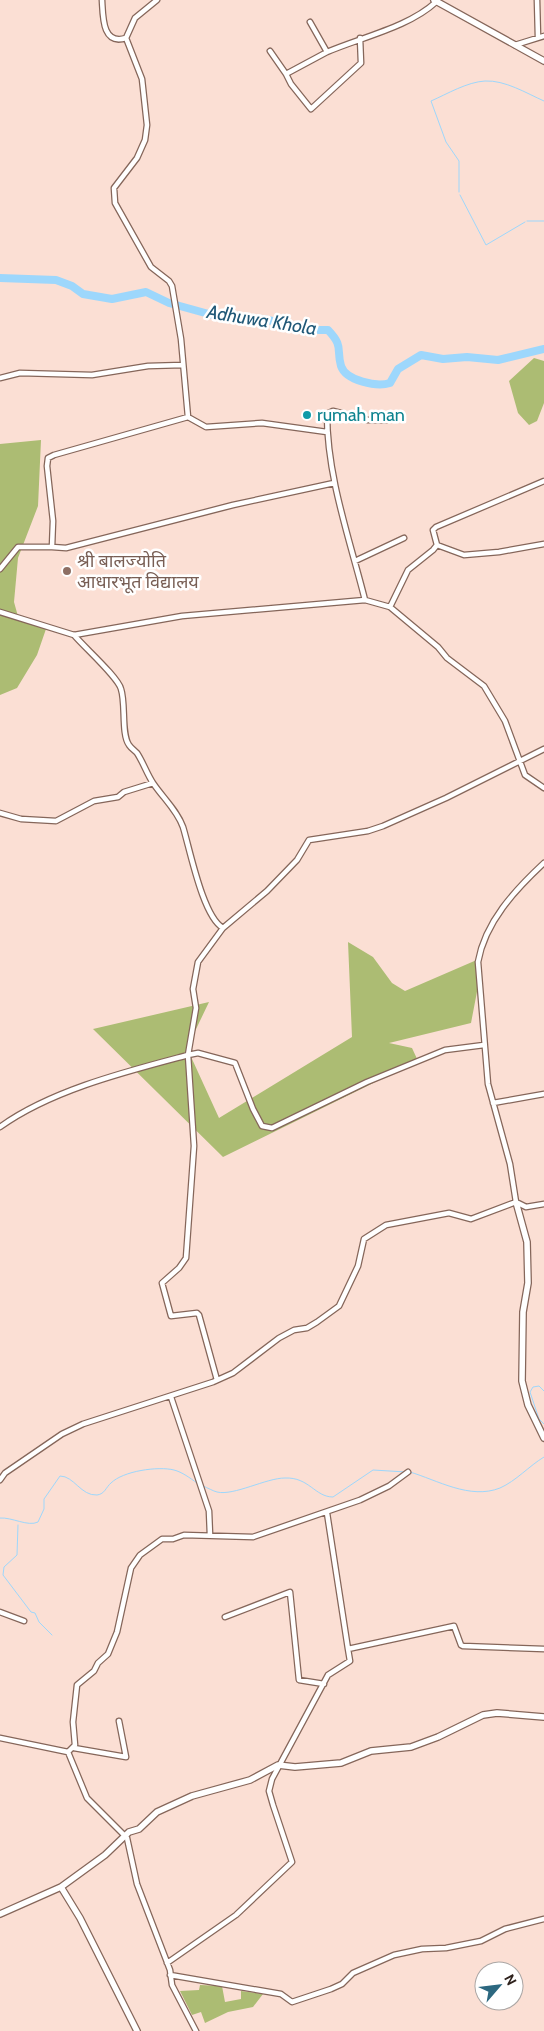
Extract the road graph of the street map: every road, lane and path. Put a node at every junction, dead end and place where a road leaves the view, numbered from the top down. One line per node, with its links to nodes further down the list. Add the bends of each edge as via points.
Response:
1 (102, 0): 8 (street, via 105,31 112,38)
2 (157, 0): 8 (street, via 135,18)
3 (537, 0): 7 (street)
4 (435, 1): 9 (street, via 421,15 407,22); 10 (street)
5 (310, 22): 12 (street)
6 (544, 36): 7 (street)
7 (538, 37): 10 (street)
8 (126, 38): 15 (street, via 142,78 147,125 137,158 114,188 113,195 151,267 169,281 175,301)
9 (360, 38): 12 (street); 14 (street, via 362,63 311,109)
10 (515, 45): 13 (street)
11 (270, 51): 14 (street)
12 (327, 52): 14 (street)
13 (544, 61)
14 (286, 74)
15 (182, 365): 16 (street, via 148,366 92,375 20,373); 17 (street)
16 (0, 378)
17 (188, 417): 19 (street, via 206,427 262,424); 25 (street, via 48,458 54,522)
18 (386, 420): 19 (street, via 368,420 328,411)
19 (327, 432): 21 (street)
20 (544, 481): 24 (street, via 436,527 433,530)
21 (334, 483): 25 (street, via 225,506 66,548); 26 (street)
22 (404, 538): 26 (street)
23 (544, 544): 24 (street, via 464,555)
24 (437, 545): 29 (street, via 408,570)
25 (52, 547): 27 (street, via 18,547)
26 (355, 561): 28 (street)
27 (0, 568)
28 (365, 600): 29 (street); 31 (street, via 182,616)
29 (390, 607): 33 (street, via 484,686 504,721)
30 (0, 612): 31 (street)
31 (74, 635): 34 (street, via 121,687 126,713 124,733)
32 (544, 749): 33 (street)
33 (519, 762): 35 (street, via 525,776); 38 (street, via 383,826 309,840 297,860)
34 (153, 783): 36 (street, via 118,797 94,801 56,821 21,819); 38 (street, via 182,825 208,908 215,924)
35 (544, 788)
36 (0, 813)
37 (544, 864): 39 (street, via 506,903 481,946 478,962)
38 (223, 928): 40 (street, via 198,962 193,989 196,1008)
39 (484, 1045): 40 (street, via 445,1050 427,1057 272,1128 262,1126 235,1063 198,1053); 42 (street)
40 (188, 1055): 43 (street, via 50,1098 23,1110); 46 (street, via 194,1146 186,1258 162,1283 172,1316 199,1315)
41 (544, 1094): 42 (street)
42 (493, 1103): 44 (street, via 510,1164)
43 (0, 1127)
44 (516, 1202): 45 (street, via 526,1207); 46 (street, via 472,1219 449,1213 401,1221 374,1231 364,1239 358,1266 339,1306 312,1325 279,1338 232,1373); 48 (street, via 527,1242 528,1284 523,1312 522,1381 528,1405)
45 (544, 1204)
46 (217, 1380): 47 (street)
47 (172, 1397): 50 (street, via 83,1424 62,1434 4,1473); 52 (street, via 209,1511)
48 (544, 1438)
49 (408, 1472): 51 (street, via 373,1495)
50 (0, 1480)
51 (327, 1513): 52 (street, via 253,1537); 56 (street)
52 (210, 1535): 62 (street, via 162,1539 140,1556 131,1568 117,1632 108,1654 77,1685)
53 (0, 1612): 55 (street)
54 (225, 1617): 58 (street, via 290,1592 299,1680)
55 (24, 1621)
56 (348, 1649): 57 (street, via 454,1626 463,1646); 58 (street, via 350,1661 328,1674)
57 (544, 1649)
58 (324, 1684): 64 (street)
59 (544, 1717): 64 (street, via 484,1714 411,1747 371,1752 341,1763)
60 (119, 1721): 62 (street, via 126,1756)
61 (0, 1738): 63 (street)
62 (74, 1748): 63 (street)
63 (68, 1752): 65 (street, via 87,1798)
64 (278, 1766): 65 (street, via 250,1780 213,1789 170,1806); 69 (street, via 270,1791 292,1862 236,1915)
65 (124, 1837): 66 (street, via 105,1856); 69 (street, via 129,1844 137,1884)
66 (61, 1887): 67 (street); 71 (street)
67 (0, 1914)
68 (544, 1919): 70 (street, via 505,1929 481,1941 394,1955 353,1973 342,1984 292,2002 281,1994)
69 (167, 1963): 70 (street)
70 (170, 1974): 72 (street)
71 (137, 2031)
72 (196, 2031)

